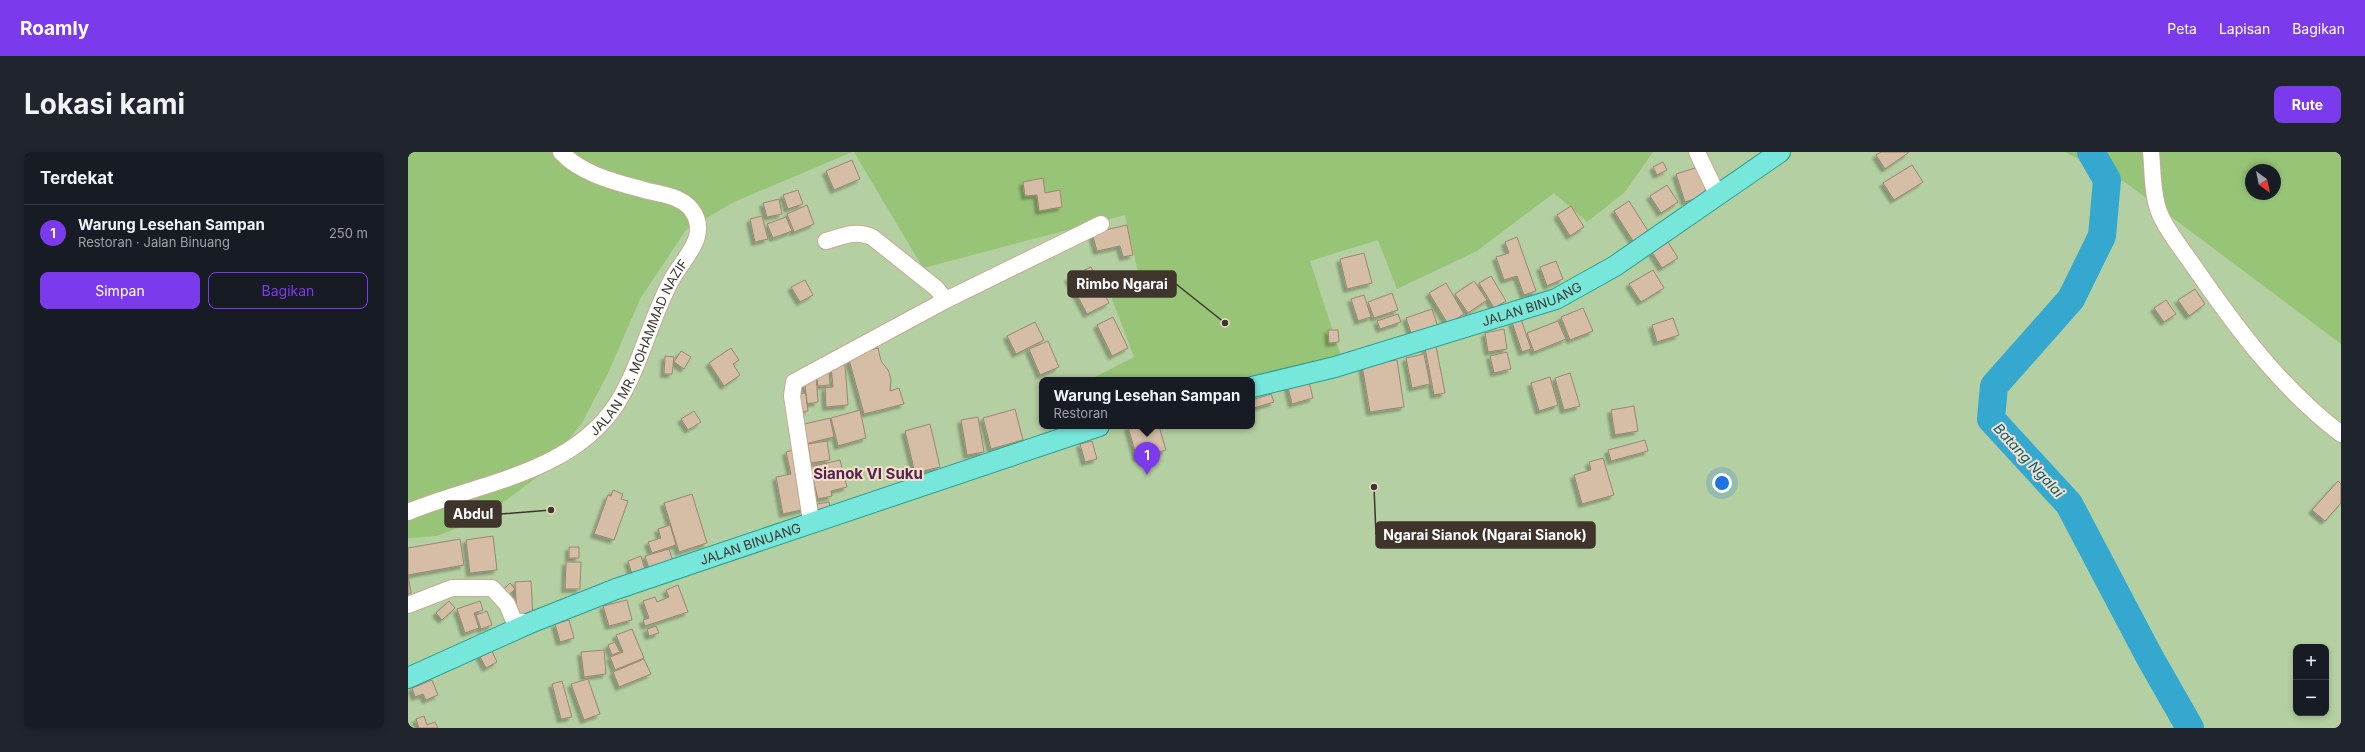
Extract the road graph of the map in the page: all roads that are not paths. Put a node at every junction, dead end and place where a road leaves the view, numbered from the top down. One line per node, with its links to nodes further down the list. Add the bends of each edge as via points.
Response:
1 (561, 152): 12 (street, JALAN MR. MOHAMMAD NAZIF, via 583,169 676,198 690,208 697,218 699,230 694,248 672,278 632,374 616,405 598,429 538,467)
2 (1697, 152): 5 (street)
3 (1780, 152): 5 (main road, JALAN BINUANG)
4 (2151, 152): 11 (street, via 2154,199 2168,230 2220,306 2264,361 2310,409)
5 (1717, 194): 9 (main road, JALAN BINUANG, via 1615,266 1556,298 1335,367)
6 (1101, 224): 8 (street)
7 (826, 241): 8 (street, via 853,233 863,233 872,237 936,288)
8 (946, 300): 13 (street, via 794,382 792,396)
9 (1255, 386)
10 (1090, 429): 13 (main road, JALAN BINUANG)
11 (2341, 434)
12 (408, 512)
13 (811, 521): 15 (main road, JALAN BINUANG, via 616,589)
14 (408, 605): 15 (street, via 452,588 492,588 508,604 514,621)
15 (530, 623): 16 (main road, JALAN BINUANG)
16 (408, 678)

